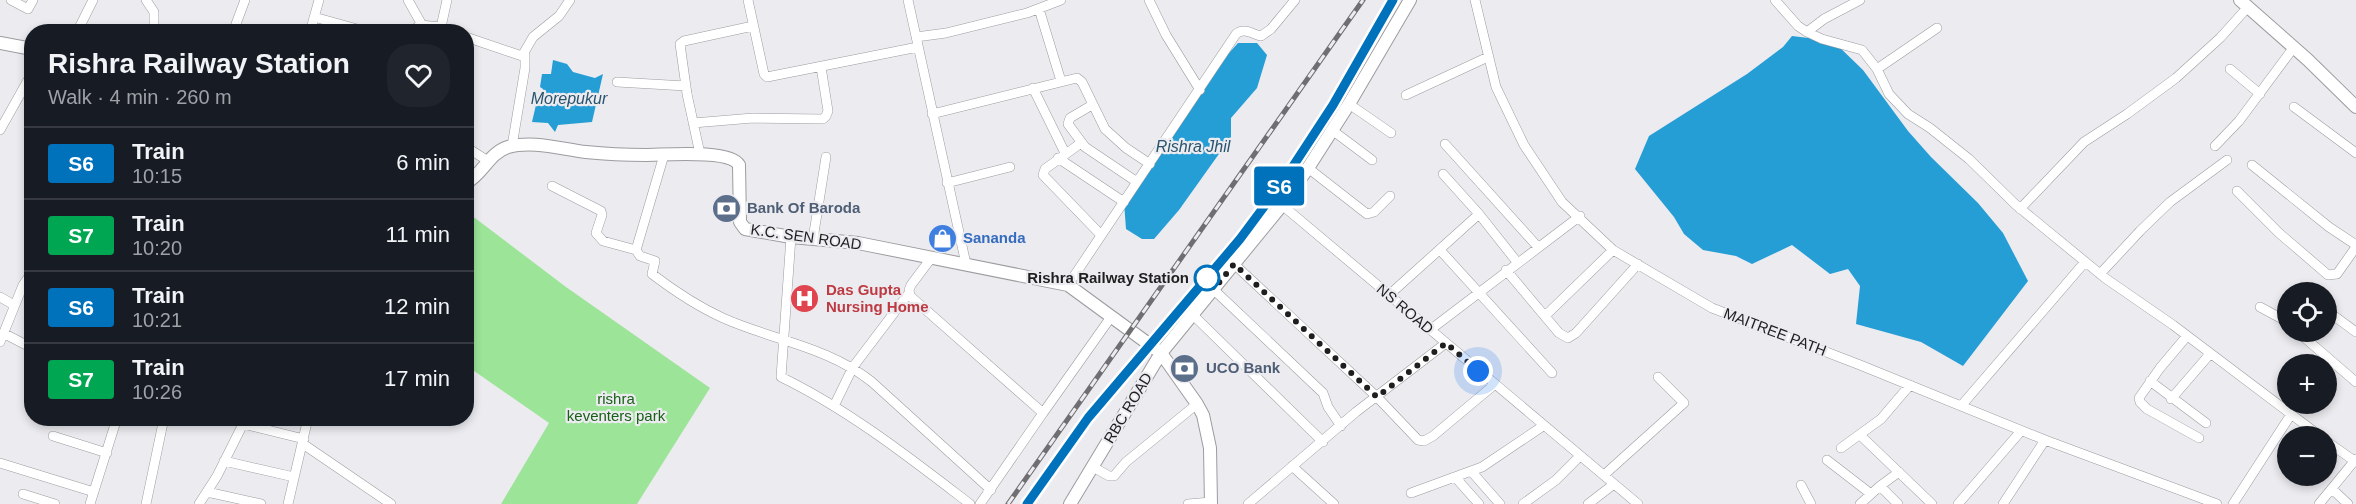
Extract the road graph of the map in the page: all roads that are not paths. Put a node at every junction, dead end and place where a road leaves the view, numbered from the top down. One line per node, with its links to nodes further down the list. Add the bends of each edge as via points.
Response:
1 (11, 0): 2 (street, via 28,9)
2 (33, 0)
3 (93, 0): 22 (street)
4 (146, 0): 23 (street, via 154,12)
5 (245, 0): 24 (street)
6 (319, 0): 21 (street)
7 (408, 0): 27 (street)
8 (447, 0): 28 (street)
9 (570, 0): 38 (street, via 559,16 533,36)
10 (748, 0): 29 (street)
11 (908, 0): 32 (street)
12 (1061, 0): 20 (street)
13 (1149, 0): 49 (street)
14 (1295, 0): 49 (street, via 1262,36 1240,31)
15 (1410, 0): 52 (street, RBC ROAD)
16 (1475, 0): 39 (street, MAITREE PATH)
17 (1775, 0): 31 (street)
18 (1860, 0): 31 (street)
19 (2244, 2): 35 (street); 87 (street, via 2220,38 2176,78 2084,142)
20 (1042, 6): 32 (street, via 946,33); 43 (street)
21 (314, 17): 25 (street); 26 (street)
22 (80, 24)
23 (154, 24)
24 (236, 24)
25 (312, 24)
26 (339, 24)
27 (421, 24)
28 (442, 24)
29 (753, 26): 40 (street, via 767,77); 45 (street, via 682,42)
30 (1937, 28): 41 (street)
31 (1806, 32): 41 (street, via 1862,50)
32 (916, 37): 37 (street)
33 (474, 40): 38 (street, via 520,56)
34 (0, 43): 36 (street)
35 (2294, 47): 50 (street); 54 (street)
36 (24, 48)
37 (918, 48): 40 (street); 56 (street)
38 (525, 54): 63 (street)
39 (1488, 57): 51 (street); 89 (street, MAITREE PATH, via 1496,87 1524,145 1562,201)
40 (821, 67): 57 (street, via 828,111 825,118)
41 (1877, 69): 87 (street, via 1889,94 1908,114 1969,159)
42 (2230, 69): 50 (street)
43 (1061, 81): 47 (street); 53 (street, via 1080,79)
44 (617, 82): 45 (street)
45 (686, 86): 57 (street)
46 (24, 87): 48 (street)
47 (1033, 88): 56 (street); 69 (street)
48 (22, 90): 58 (street)
49 (1200, 90): 74 (street)
50 (2260, 94): 64 (street)
51 (1406, 95)
52 (1349, 104): 59 (street, RBC ROAD); 60 (street)
53 (1092, 105): 61 (street, via 1068,122); 74 (street, via 1109,134)
54 (2356, 106)
55 (2294, 107): 66 (street)
56 (932, 114): 81 (street)
57 (693, 123): 67 (street)
58 (0, 130)
59 (1332, 130): 71 (street); 77 (street, RBC ROAD)
60 (1391, 133)
61 (1081, 143): 69 (street); 80 (street)
62 (1445, 144): 93 (street)
63 (512, 146): 68 (street, K.C. SEN ROAD); 73 (street)
64 (2215, 146)
65 (474, 152): 73 (street)
66 (2356, 153)
67 (700, 154): 68 (street, K.C. SEN ROAD); 91 (street, K.C. SEN ROAD, via 738,162 743,228)
68 (663, 155): 94 (street)
69 (1061, 156): 85 (street); 90 (street, via 1043,175)
70 (826, 157): 92 (street)
71 (1372, 160)
72 (2227, 160): 105 (street, via 2170,202)
73 (488, 161): 79 (street)
74 (1150, 164): 80 (street)
75 (2252, 165): 97 (street)
76 (1010, 167): 81 (street)
77 (1308, 168): 84 (street, via 1367,214); 86 (street, RBC ROAD)
78 (1443, 174): 88 (street)
79 (474, 175)
80 (1137, 182): 85 (street)
81 (947, 183): 101 (street)
82 (552, 186): 94 (street, via 601,211 596,233 599,238)
83 (2237, 191): 97 (street, via 2328,275 2337,274)
84 (1390, 196)
85 (1124, 202): 90 (street)
86 (1282, 205): 102 (street, RBC ROAD); 111 (street, NS ROAD)
87 (2020, 208): 99 (street)
88 (1479, 214): 95 (street); 100 (street)
89 (1580, 216): 93 (street); 96 (street, MAITREE PATH)
90 (1101, 235): 106 (street)
91 (791, 237): 92 (street, K.C. SEN ROAD); 124 (street)
92 (813, 240): 98 (street, K.C. SEN ROAD, via 858,243)
93 (1537, 246): 100 (street)
94 (636, 250): 124 (street, via 640,256 655,261 653,276 703,307)
95 (1440, 250): 109 (street); 111 (street)
96 (1613, 250): 103 (street, MAITREE PATH); 116 (street)
97 (2355, 250)
98 (932, 257): 101 (street, K.C. SEN ROAD); 110 (street)
99 (2085, 261): 105 (street); 141 (street)
100 (1517, 262): 104 (street)
101 (966, 264): 106 (street, K.C. SEN ROAD)
102 (1234, 264): 108 (street, RBC ROAD); 137 (street)
103 (1638, 264): 116 (street, via 1571,337 1564,338); 136 (street, MAITREE PATH, via 1712,308)
104 (1506, 270): 109 (street); 116 (street)
105 (2100, 274): 122 (street)
106 (1068, 285): 118 (street, K.C. SEN ROAD)
107 (24, 289): 113 (street)
108 (1214, 289): 115 (street, RBC ROAD); 150 (street, via 1323,393)
109 (1478, 292): 120 (street); 131 (street)
110 (909, 293): 130 (street); 142 (street)
111 (1389, 296): 120 (street, NS ROAD)
112 (0, 297): 113 (street)
113 (14, 305): 123 (street)
114 (2260, 307): 117 (street)
115 (1192, 314): 128 (street, RBC ROAD); 159 (street)
116 (1545, 316)
117 (2277, 316)
118 (1111, 317): 128 (street, K.C. SEN ROAD); 142 (street)
119 (2337, 318): 121 (street)
120 (1430, 330): 126 (street, NS ROAD)
121 (2356, 332)
122 (2187, 336): 129 (street); 133 (street)
123 (1, 337): 127 (street)
124 (783, 339): 130 (street); 140 (street, via 781,377)
125 (2310, 342): 134 (street)
126 (1446, 343): 135 (street, NS ROAD); 137 (street)
127 (24, 345)
128 (1161, 353): 139 (street, K.C. SEN ROAD); 169 (street, RBC ROAD)
129 (2210, 354): 138 (street); 143 (street)
130 (853, 367): 140 (street); 179 (street)
131 (1552, 373)
132 (1658, 377): 172 (street, via 1684,403)
133 (2150, 381): 138 (street); 156 (street, via 2140,402)
134 (2356, 382)
135 (1494, 385): 137 (street, via 1433,436 1421,441); 151 (street, NS ROAD)
136 (1910, 385): 141 (street, MAITREE PATH); 154 (street, via 1881,419)
137 (1377, 397): 150 (street)
138 (2171, 399): 144 (street)
139 (1197, 404): 169 (street, via 1114,476); 185 (street, K.C. SEN ROAD, via 1210,448)
140 (834, 406): 193 (street)
141 (1961, 406): 153 (street, MAITREE PATH)
142 (1043, 413): 179 (street)
143 (2290, 416): 152 (street); 212 (street)
144 (2206, 423)
145 (115, 426): 162 (street)
146 (162, 426): 188 (street)
147 (237, 426): 165 (street)
148 (255, 426): 158 (street)
149 (306, 426): 158 (street)
150 (1341, 426): 159 (street)
151 (1543, 426): 163 (street, NS ROAD); 170 (street)
152 (2305, 426)
153 (2021, 430): 157 (street, MAITREE PATH); 209 (street)
154 (1860, 435): 160 (street); 171 (street)
155 (53, 436): 162 (street)
156 (2199, 438)
157 (2044, 440): 210 (street); 211 (street, MAITREE PATH)
158 (303, 441): 173 (street); 192 (street)
159 (1323, 442): 168 (street)
160 (1841, 448)
161 (2337, 448): 166 (street)
162 (107, 453): 180 (street)
163 (1580, 456): 172 (street, NS ROAD); 201 (street, via 1556,480)
164 (1827, 460): 184 (street)
165 (224, 461): 173 (street); 181 (street)
166 (2356, 461): 178 (street)
167 (0, 463): 180 (street)
168 (1292, 466): 197 (street); 198 (street)
169 (1093, 467): 195 (street, RBC ROAD)
170 (1470, 471): 174 (street); 200 (street)
171 (1899, 472): 177 (street); 208 (street)
172 (1604, 475): 175 (street, NS ROAD)
173 (294, 477): 191 (street)
174 (1455, 477): 182 (street); 199 (street)
175 (1614, 484): 202 (street); 203 (street, NS ROAD)
176 (1801, 485): 204 (street)
177 (1880, 486): 184 (street); 207 (street)
178 (2332, 489): 213 (street); 214 (street)
179 (991, 490): 194 (street)
180 (94, 492): 187 (street)
181 (207, 492): 189 (street); 190 (street)
182 (1411, 493)
183 (23, 494): 186 (street)
184 (1869, 495): 205 (street); 206 (street)
185 (1211, 503): 196 (street)
186 (55, 504)
187 (90, 504)
188 (146, 504)
189 (199, 504)
190 (261, 504)
191 (288, 504)
192 (391, 504)
193 (970, 504)
194 (980, 504)
195 (1070, 504)
196 (1188, 504)
197 (1248, 504)
198 (1334, 504)
199 (1479, 504)
200 (1500, 504)
201 (1522, 504)
202 (1588, 504)
203 (1638, 504)
204 (1811, 504)
205 (1860, 504)
206 (1875, 504)
207 (1898, 504)
208 (1932, 504)
209 (1958, 504)
210 (2003, 504)
211 (2217, 504)
212 (2234, 504)
213 (2319, 504)
214 (2348, 504)

